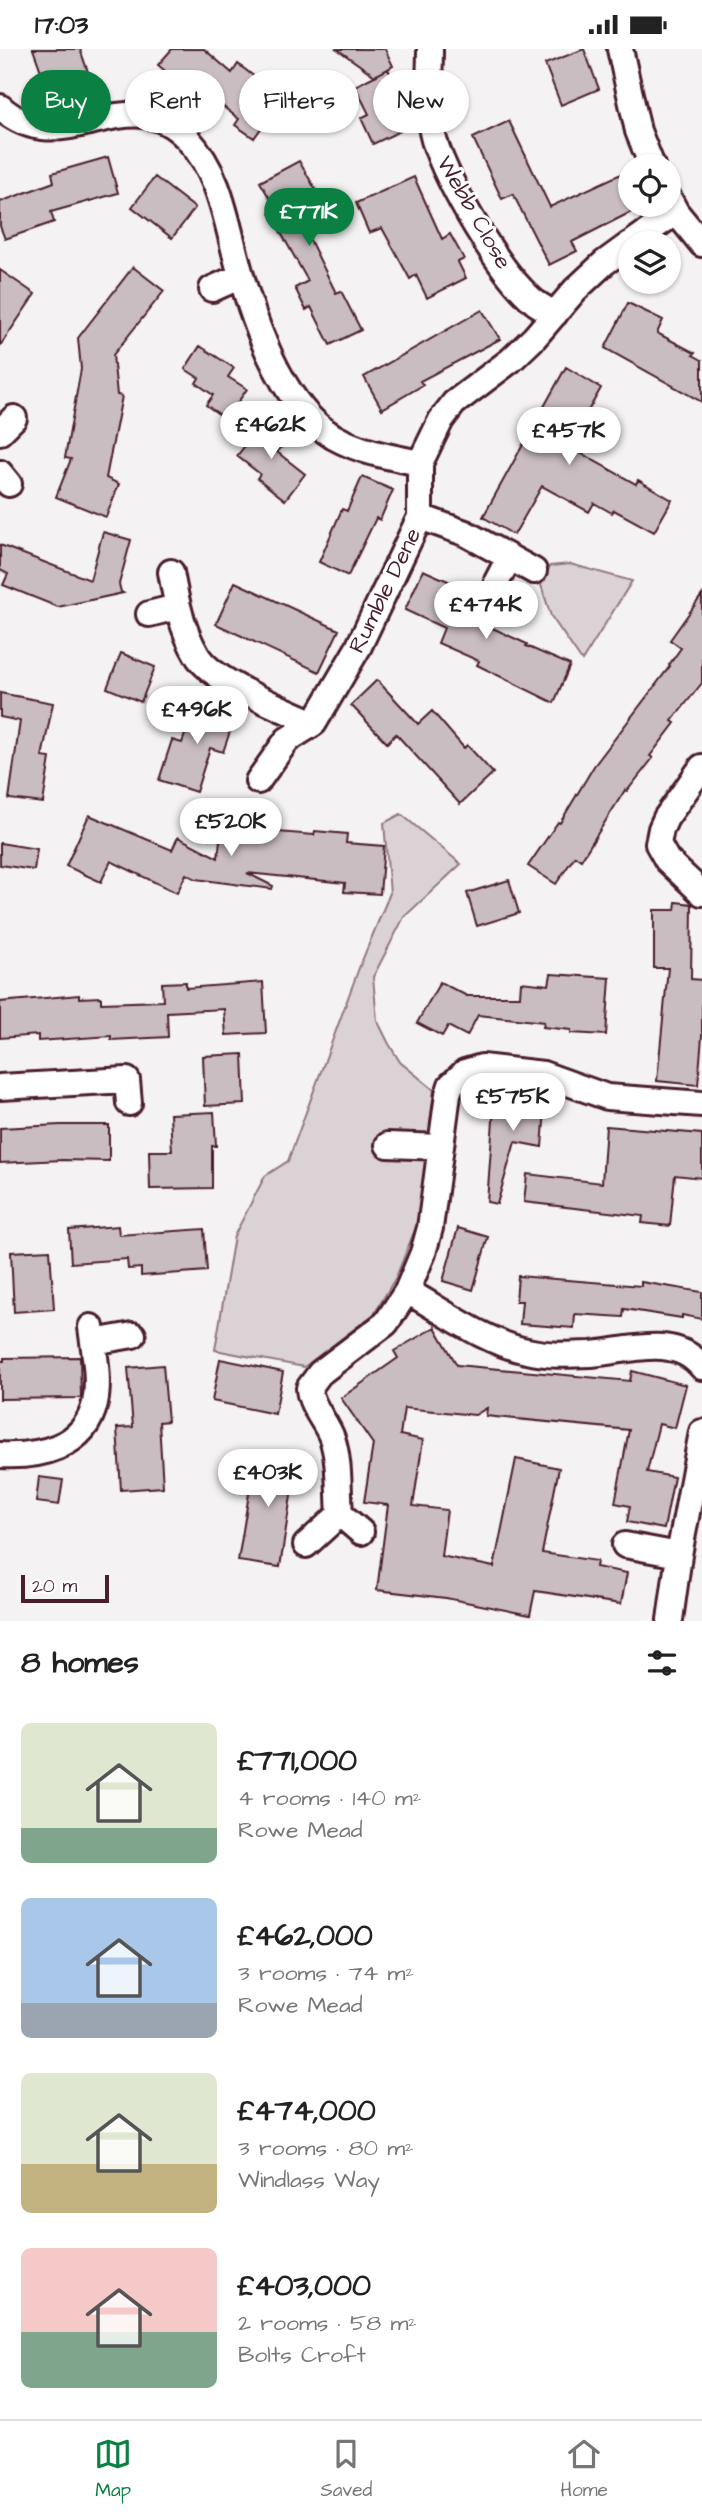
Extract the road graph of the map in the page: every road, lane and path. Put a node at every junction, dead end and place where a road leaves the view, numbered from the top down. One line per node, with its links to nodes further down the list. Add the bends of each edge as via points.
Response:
1 (430, 49): 12 (street, Webb Close, via 431,125 447,169 501,264 536,303)
2 (620, 49): 4 (street)
3 (0, 107): 10 (street, via 15,120 51,129 132,113 149,114 169,124 204,158 215,178)
4 (647, 154)
5 (659, 217): 7 (street, Rumble Dene)
6 (681, 217): 8 (street)
7 (645, 231)
8 (702, 244)
9 (618, 253): 12 (street, Rumble Dene)
10 (241, 276): 11 (street); 13 (street, via 268,350 310,418 356,448)
11 (212, 289)
12 (555, 314): 13 (street, Rumble Dene, via 511,360 454,403)
13 (420, 463): 14 (street, Rumble Dene)
14 (420, 517): 15 (street, via 464,533); 21 (street, Rumble Dene, via 358,648)
15 (509, 558): 16 (street); 18 (street)
16 (534, 571)
17 (171, 572): 19 (street)
18 (497, 581)
19 (177, 607): 20 (street); 21 (street, via 198,657 230,684)
20 (149, 614)
21 (314, 723): 23 (street, Rumble Dene, via 287,740)
22 (702, 767): 24 (street, via 666,818 659,844 667,860)
23 (258, 781)
24 (702, 893)
25 (0, 1087): 26 (street, via 127,1080)
26 (129, 1103)
27 (702, 1104): 29 (street, via 607,1097 543,1074 473,1068 451,1085)
28 (388, 1145): 29 (street)
29 (441, 1147): 30 (street, via 430,1228)
30 (407, 1291): 32 (street, via 496,1341 525,1351 557,1356 659,1346 679,1349); 35 (street, via 386,1323 310,1383 309,1394 337,1458)
31 (133, 1335): 34 (street, via 92,1335 95,1403 75,1438 38,1454)
32 (702, 1367)
33 (702, 1432): 39 (street)
34 (0, 1455)
35 (340, 1514): 36 (street); 37 (street)
36 (361, 1532)
37 (306, 1545)
38 (625, 1545): 39 (street)
39 (679, 1555): 40 (street)
40 (670, 1621)

